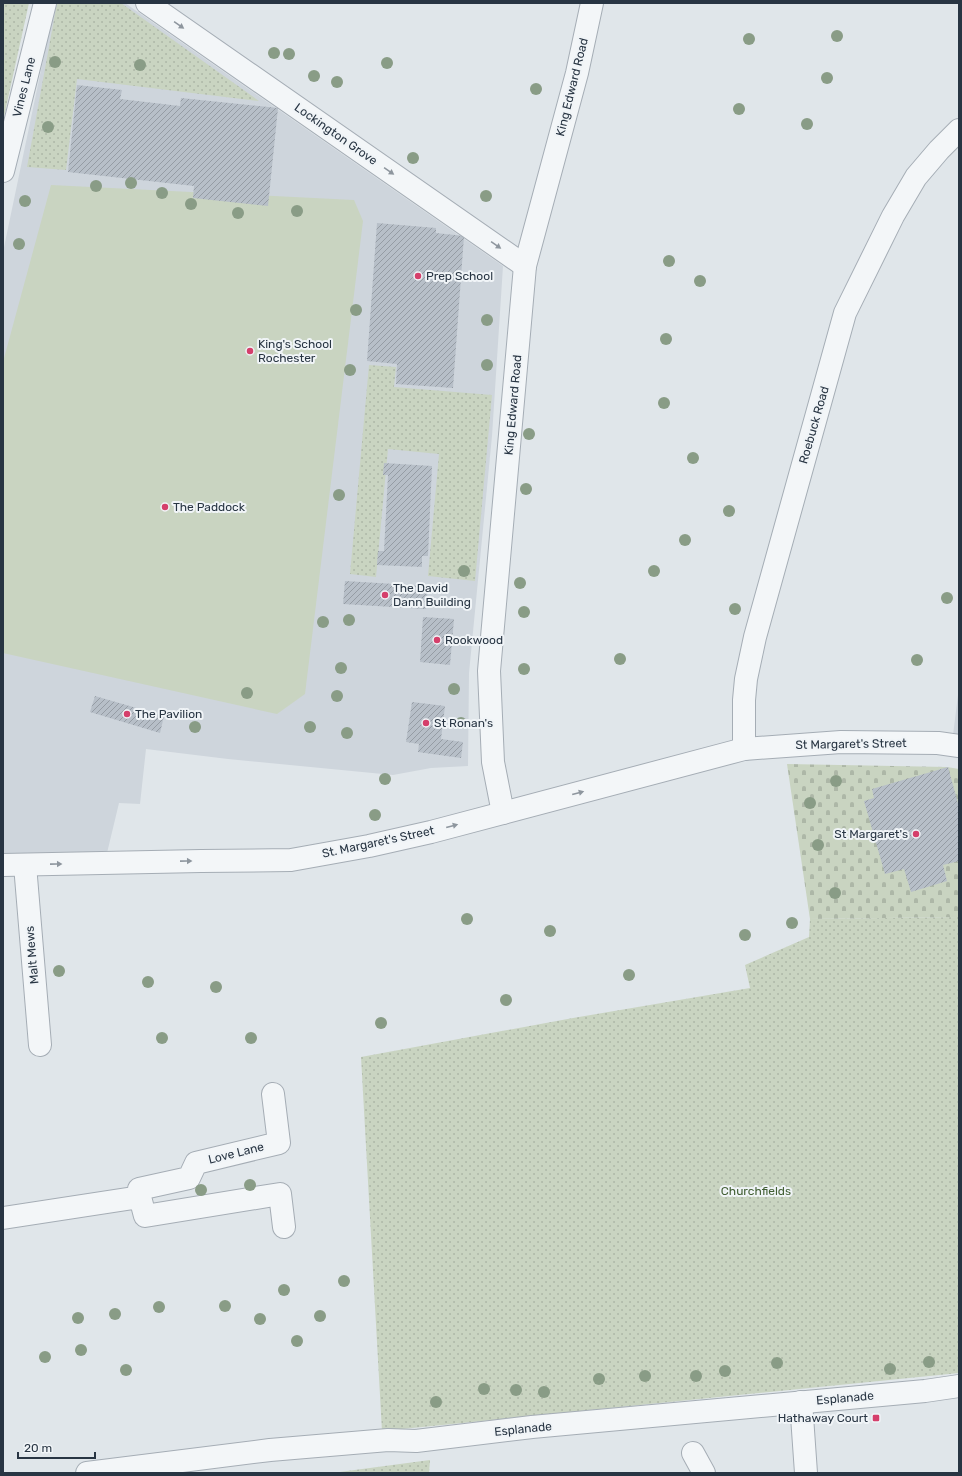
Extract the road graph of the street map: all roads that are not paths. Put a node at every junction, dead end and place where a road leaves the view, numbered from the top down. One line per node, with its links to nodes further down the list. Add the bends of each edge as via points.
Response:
1 (45, 3): 5 (street, Vines Lane)
2 (147, 3): 6 (street, Lockington Grove, one-way to 6)
3 (592, 3): 6 (street, King Edward Road, via 577,73)
4 (959, 130): 8 (street, Roebuck Road, via 916,177 893,216 844,313 755,637 746,679)
5 (3, 171)
6 (525, 266): 9 (street, King Edward Road, via 489,671 493,762)
7 (959, 746): 8 (street, St Margaret's Street, via 938,743 841,742)
8 (744, 749): 9 (street, St. Margaret's Street, one-way to 8)
9 (502, 813): 10 (street, St. Margaret's Street, one-way to 9, via 290,860 369,846)
10 (25, 865): 11 (street, St. Margaret's Street); 12 (street, Malt Mews)
11 (3, 866)
12 (40, 1045)
13 (273, 1094): 14 (street, Love Lane, via 279,1143 196,1163 189,1178 139,1189)
14 (140, 1197): 15 (street); 16 (street, via 145,1216 280,1194)
15 (3, 1218)
16 (284, 1227)
17 (959, 1386): 18 (street, Esplanade)
18 (801, 1402): 20 (street, Esplanade, via 532,1427 416,1441 388,1440 270,1450); 22 (street)
19 (693, 1453): 21 (street)
20 (87, 1473)
21 (704, 1473)
22 (806, 1473)

